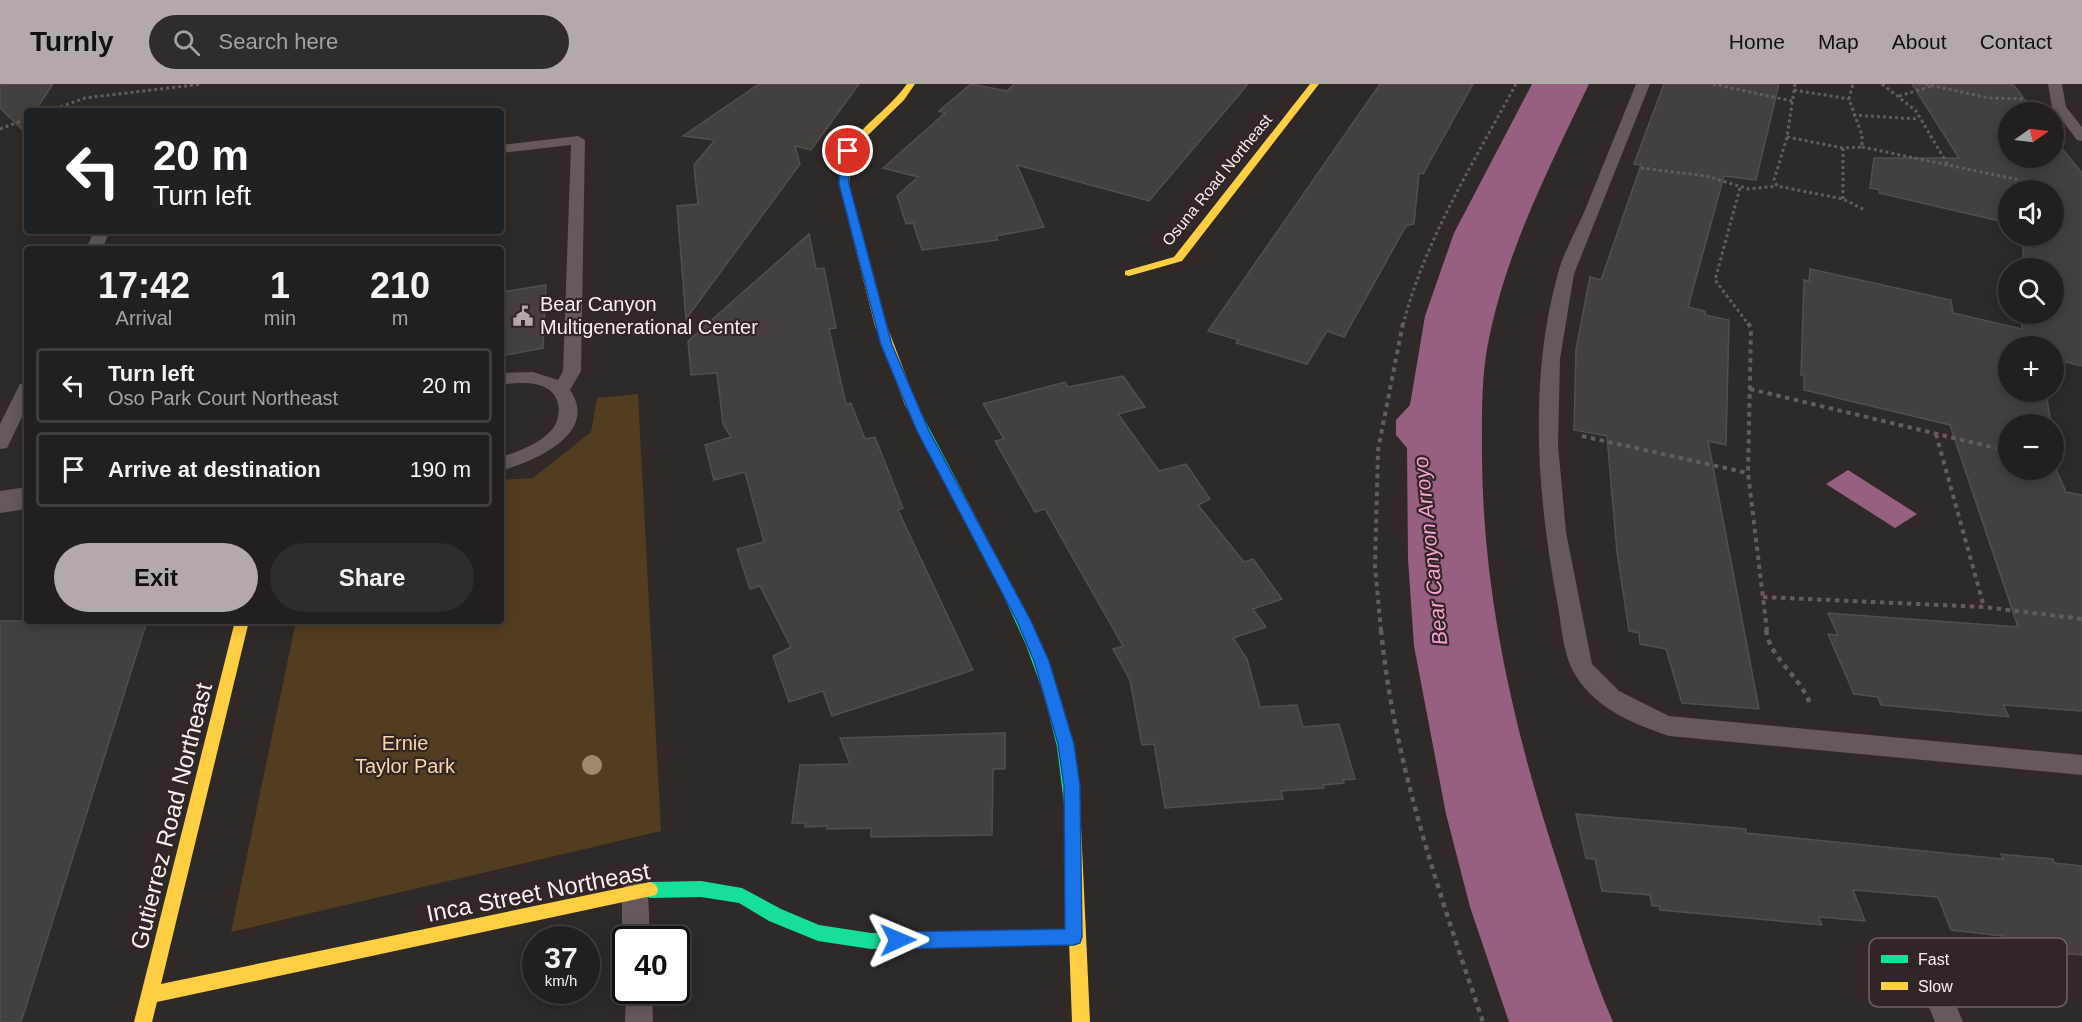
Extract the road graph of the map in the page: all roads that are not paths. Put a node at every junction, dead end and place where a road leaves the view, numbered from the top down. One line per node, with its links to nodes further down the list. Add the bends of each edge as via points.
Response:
1 (911, 84): 19 (street, via 895,106 854,142 844,162 844,184 893,362 923,431 1024,621 1056,706 1072,786)
2 (1315, 84): 7 (street, Osuna Road Northeast, via 1178,259)
3 (1643, 84): 16 (lane, via 1567,272 1556,319 1550,373 1552,500 1562,576 1582,667 1626,709 1670,726)
4 (2055, 84): 5 (lane, via 2059,107)
5 (2082, 137)
6 (504, 149): 9 (lane, via 578,140 572,371)
7 (1129, 273)
8 (504, 379): 9 (lane, via 542,380)
9 (561, 389): 12 (lane, via 570,402 569,417 554,439 535,452)
10 (24, 394): 11 (lane)
11 (0, 444)
12 (504, 463)
13 (24, 498): 14 (street)
14 (0, 502)
15 (241, 624): 20 (street, Gutierrez Road Northeast)
16 (2082, 765)
17 (635, 893): 18 (lane); 19 (street, Inca Street Northeast, via 701,889 742,896 818,933 871,941); 20 (street, Inca Street Northeast)
18 (636, 926)
19 (1074, 937): 25 (street)
20 (150, 995): 23 (street, Gutierrez Road Northeast)
21 (638, 1004): 24 (lane)
22 (1943, 1007): 26 (lane)
23 (143, 1022)
24 (639, 1022)
25 (1081, 1022)
26 (1949, 1022)

